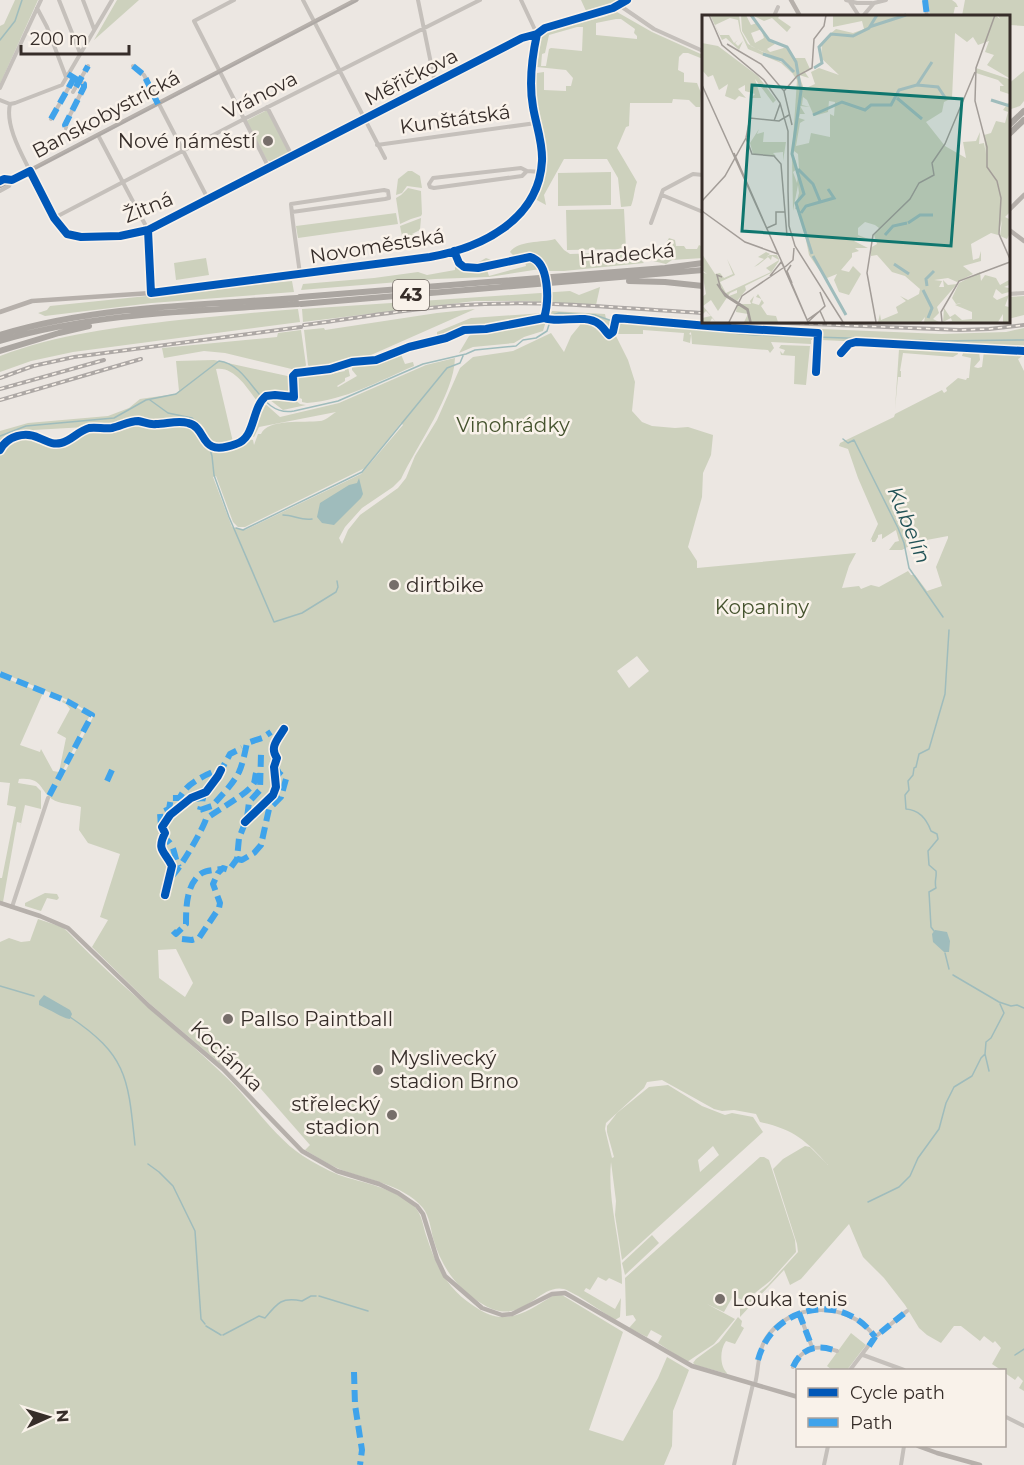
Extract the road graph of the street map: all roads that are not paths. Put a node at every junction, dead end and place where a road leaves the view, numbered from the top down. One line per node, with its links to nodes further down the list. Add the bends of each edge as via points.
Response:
1 (41, 0): 20 (street)
2 (59, 0): 32 (street)
3 (83, 0): 29 (street)
4 (106, 0): 19 (street)
5 (112, 0): 19 (street)
6 (234, 0): 36 (street, via 194,21)
7 (303, 0): 27 (street)
8 (356, 0): 27 (street, Banskobystrická)
9 (418, 0): 28 (street)
10 (480, 0): 28 (street, Vránova)
11 (520, 0): 30 (street)
12 (627, 0): 18 (street)
13 (791, 0): 23 (street)
14 (886, 0): 17 (street)
15 (925, 0): 26 (street)
16 (848, 1): 17 (street); 24 (street)
17 (874, 3): 25 (street)
18 (619, 5): 30 (street, via 562,21); 31 (street, via 654,29)
19 (109, 6): 29 (street)
20 (37, 8): 37 (street); 41 (street)
21 (778, 8): 22 (street)
22 (774, 15)
23 (799, 15)
24 (860, 15)
25 (862, 15)
26 (927, 15)
27 (314, 22): 35 (street); 36 (street, Banskobystrická)
28 (424, 28): 35 (street, Vránova); 40 (street)
29 (95, 30): 32 (street)
30 (537, 34): 40 (street, Měřičkova); 52 (street, Novoměstská, via 531,98)
31 (702, 51)
32 (81, 53): 37 (street)
33 (88, 66): 39 (street, Banskobystrická)
34 (133, 66): 45 (street, via 144,75)
35 (339, 71): 46 (street, Vránova); 49 (street)
36 (220, 72): 45 (street, Banskobystrická); 48 (street)
37 (67, 76): 38 (street, Banskobystrická); 44 (street, via 62,85)
38 (74, 78): 39 (street, Banskobystrická); 50 (street)
39 (80, 81): 42 (street, Banskobystrická); 54 (street, Banskobystrická, via 84,87 65,125)
40 (435, 83): 49 (street, Měřičkova)
41 (0, 88)
42 (73, 92)
43 (0, 100): 44 (street)
44 (10, 104): 62 (street, via 11,126)
45 (158, 104): 56 (street, Banskobystrická); 58 (street)
46 (267, 107): 48 (street, Vránova); 59 (street)
47 (1024, 111): 53 (highway)
48 (244, 119): 58 (street, Vránova); 61 (street)
49 (364, 119): 57 (street); 59 (street, Měřičkova)
50 (51, 120)
51 (1024, 120): 55 (highway)
52 (536, 123): 57 (street, Kunštátská); 64 (street, Novoměstská)
53 (1009, 125)
54 (68, 134)
55 (1009, 134)
56 (98, 135): 62 (street, Banskobystrická); 68 (street)
57 (377, 145): 60 (street)
58 (183, 151): 68 (street, Vránova); 73 (street)
59 (292, 156): 61 (street)
60 (385, 158)
61 (269, 168): 73 (street, Žitná)
62 (30, 171): 66 (street, Banskobystrická); 77 (street, Žitná)
63 (527, 171): 63 (street, via 521,168 433,178 429,183 434,188 522,176); 64 (street)
64 (541, 172): 84 (street, Novoměstská, via 522,213 476,244 434,256)
65 (702, 175): 71 (street, via 693,174 667,187)
66 (12, 180): 67 (street); 69 (street, Banskobystrická); 70 (street)
67 (0, 181)
68 (123, 182): 77 (street, Vránova); 79 (street)
69 (0, 186)
70 (0, 191)
71 (662, 195): 76 (street); 78 (street)
72 (1024, 195): 74 (street)
73 (208, 198): 79 (street, Žitná)
74 (1009, 210)
75 (292, 212): 75 (street, via 291,204 384,190 390,194 385,200); 84 (street)
76 (702, 212)
77 (54, 218): 79 (street, Žitná, via 61,229 76,237 128,235)
78 (651, 224)
79 (147, 230): 88 (street)
80 (1009, 230): 81 (street)
81 (1024, 241)
82 (702, 263): 85 (highway, Hradecká / 43)
83 (702, 270): 86 (highway, Hradecká / 43)
84 (300, 274): 88 (street, Novoměstská)
85 (554, 280): 86 (highway, Hradecká / 43); 91 (highway, 43)
86 (598, 280): 87 (highway)
87 (702, 286)
88 (152, 293): 92 (street, Novoměstská, via 32,301)
89 (1024, 293): 90 (street)
90 (1009, 294)
91 (299, 301): 93 (highway, 43); 94 (highway, 43, via 104,314)
92 (0, 312)
93 (128, 317): 95 (highway, 43, via 60,326); 97 (highway)
94 (0, 335)
95 (0, 341)
96 (849, 344): 98 (street)
97 (0, 351)
98 (1024, 351)
99 (48, 798): 101 (street)
100 (0, 903): 101 (street, Kociánka)
101 (12, 907): 111 (street, Kociánka, via 68,928 141,999 223,1070 302,1152 337,1171 379,1184 417,1206 441,1268 455,1286 482,1308 512,1314 559,1292 692,1366)
102 (907, 1311): 104 (street)
103 (799, 1313): 104 (street, via 817,1309 840,1312 859,1320); 105 (street); 111 (street, via 784,1319 765,1341)
104 (875, 1336): 107 (street)
105 (812, 1347): 106 (street); 108 (street, via 800,1354)
106 (837, 1351)
107 (862, 1355): 109 (street); 110 (street)
108 (793, 1367)
109 (852, 1369)
110 (899, 1369)
111 (754, 1384): 112 (street); 118 (street)
112 (796, 1396)
113 (1006, 1417): 114 (street)
114 (1024, 1426)
115 (828, 1447): 119 (street)
116 (904, 1447): 120 (street)
117 (921, 1447): 121 (street)
118 (734, 1465)
119 (824, 1465)
120 (901, 1465)
121 (980, 1465)

